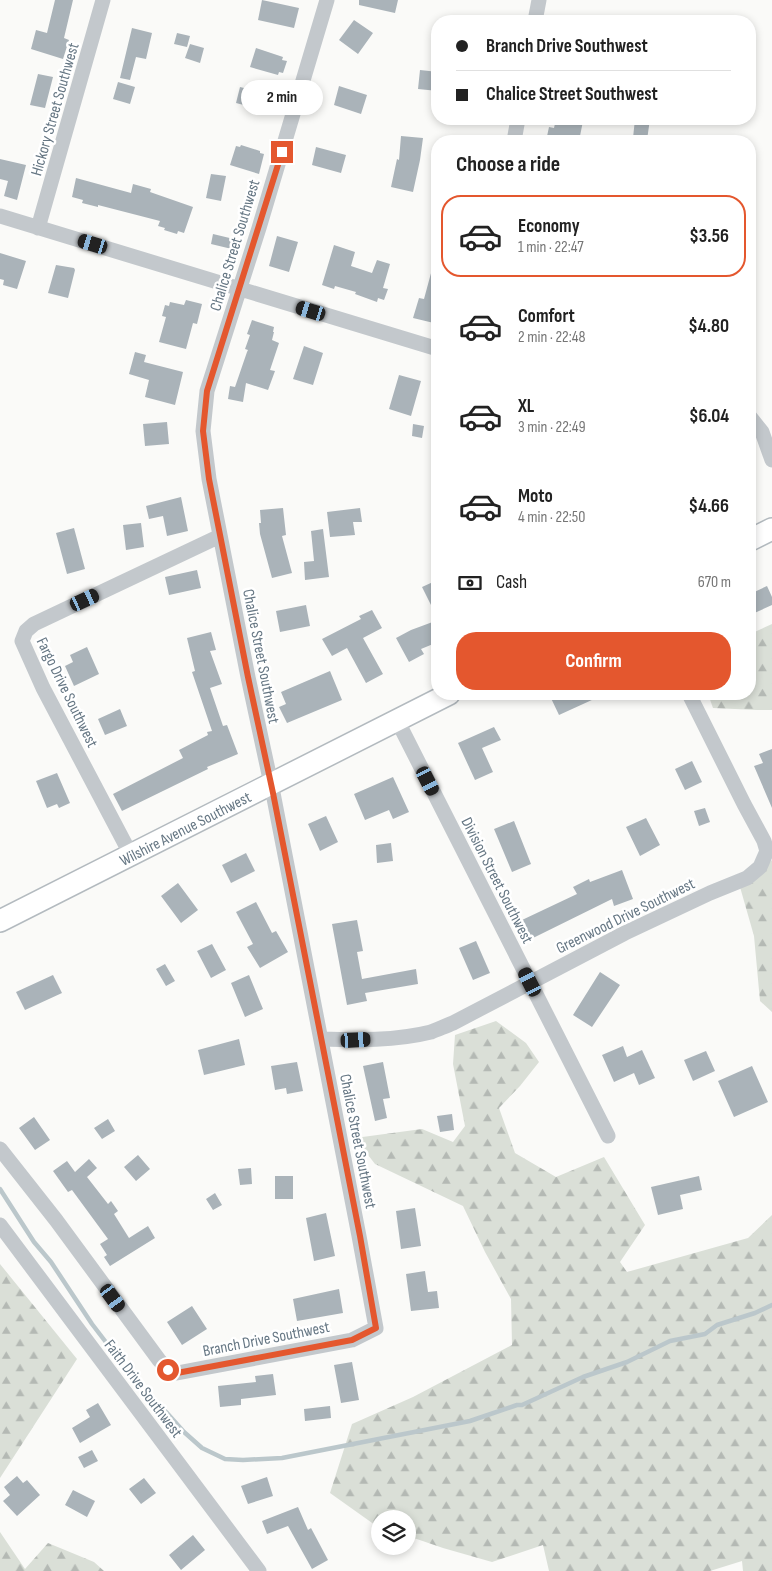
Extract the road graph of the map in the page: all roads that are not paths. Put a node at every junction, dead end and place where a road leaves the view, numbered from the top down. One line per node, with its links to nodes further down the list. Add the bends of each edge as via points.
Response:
1 (103, 0): 6 (street, Hickory Street Southwest)
2 (327, 0): 7 (street, Chalice Street Southwest)
3 (539, 0): 4 (street)
4 (536, 15)
5 (0, 216): 6 (street)
6 (38, 228): 7 (street)
7 (239, 289): 8 (street); 12 (street, Chalice Street Southwest, via 204,408 203,431)
8 (431, 347)
9 (756, 424): 10 (street)
10 (772, 460)
11 (772, 529): 13 (street)
12 (220, 536): 17 (street, Chalice Street Southwest); 18 (street, Fargo Drive Southwest, via 34,624 26,630 22,641)
13 (756, 537)
14 (437, 700): 16 (street, Wilshire Avenue Southwest)
15 (692, 700): 20 (street, Greenwood Drive Southwest, via 764,841 767,851 760,867 747,878 625,933)
16 (397, 720): 17 (street, Wilshire Avenue Southwest); 20 (street, Division Street Southwest)
17 (271, 784): 18 (street, Wilshire Avenue Southwest); 21 (street, Chalice Street Southwest)
18 (131, 855): 19 (street, Wilshire Avenue Southwest)
19 (0, 921)
20 (530, 982): 21 (street, Greenwood Drive Southwest, via 431,1032 396,1038); 22 (street, Division Street Southwest)
21 (321, 1039): 25 (street, Chalice Street Southwest)
22 (608, 1136)
23 (0, 1149): 25 (street, Branch Drive Southwest, via 168,1370 177,1373 352,1340)
24 (0, 1226): 26 (street, Faith Drive Southwest)
25 (376, 1328)
26 (259, 1571)

